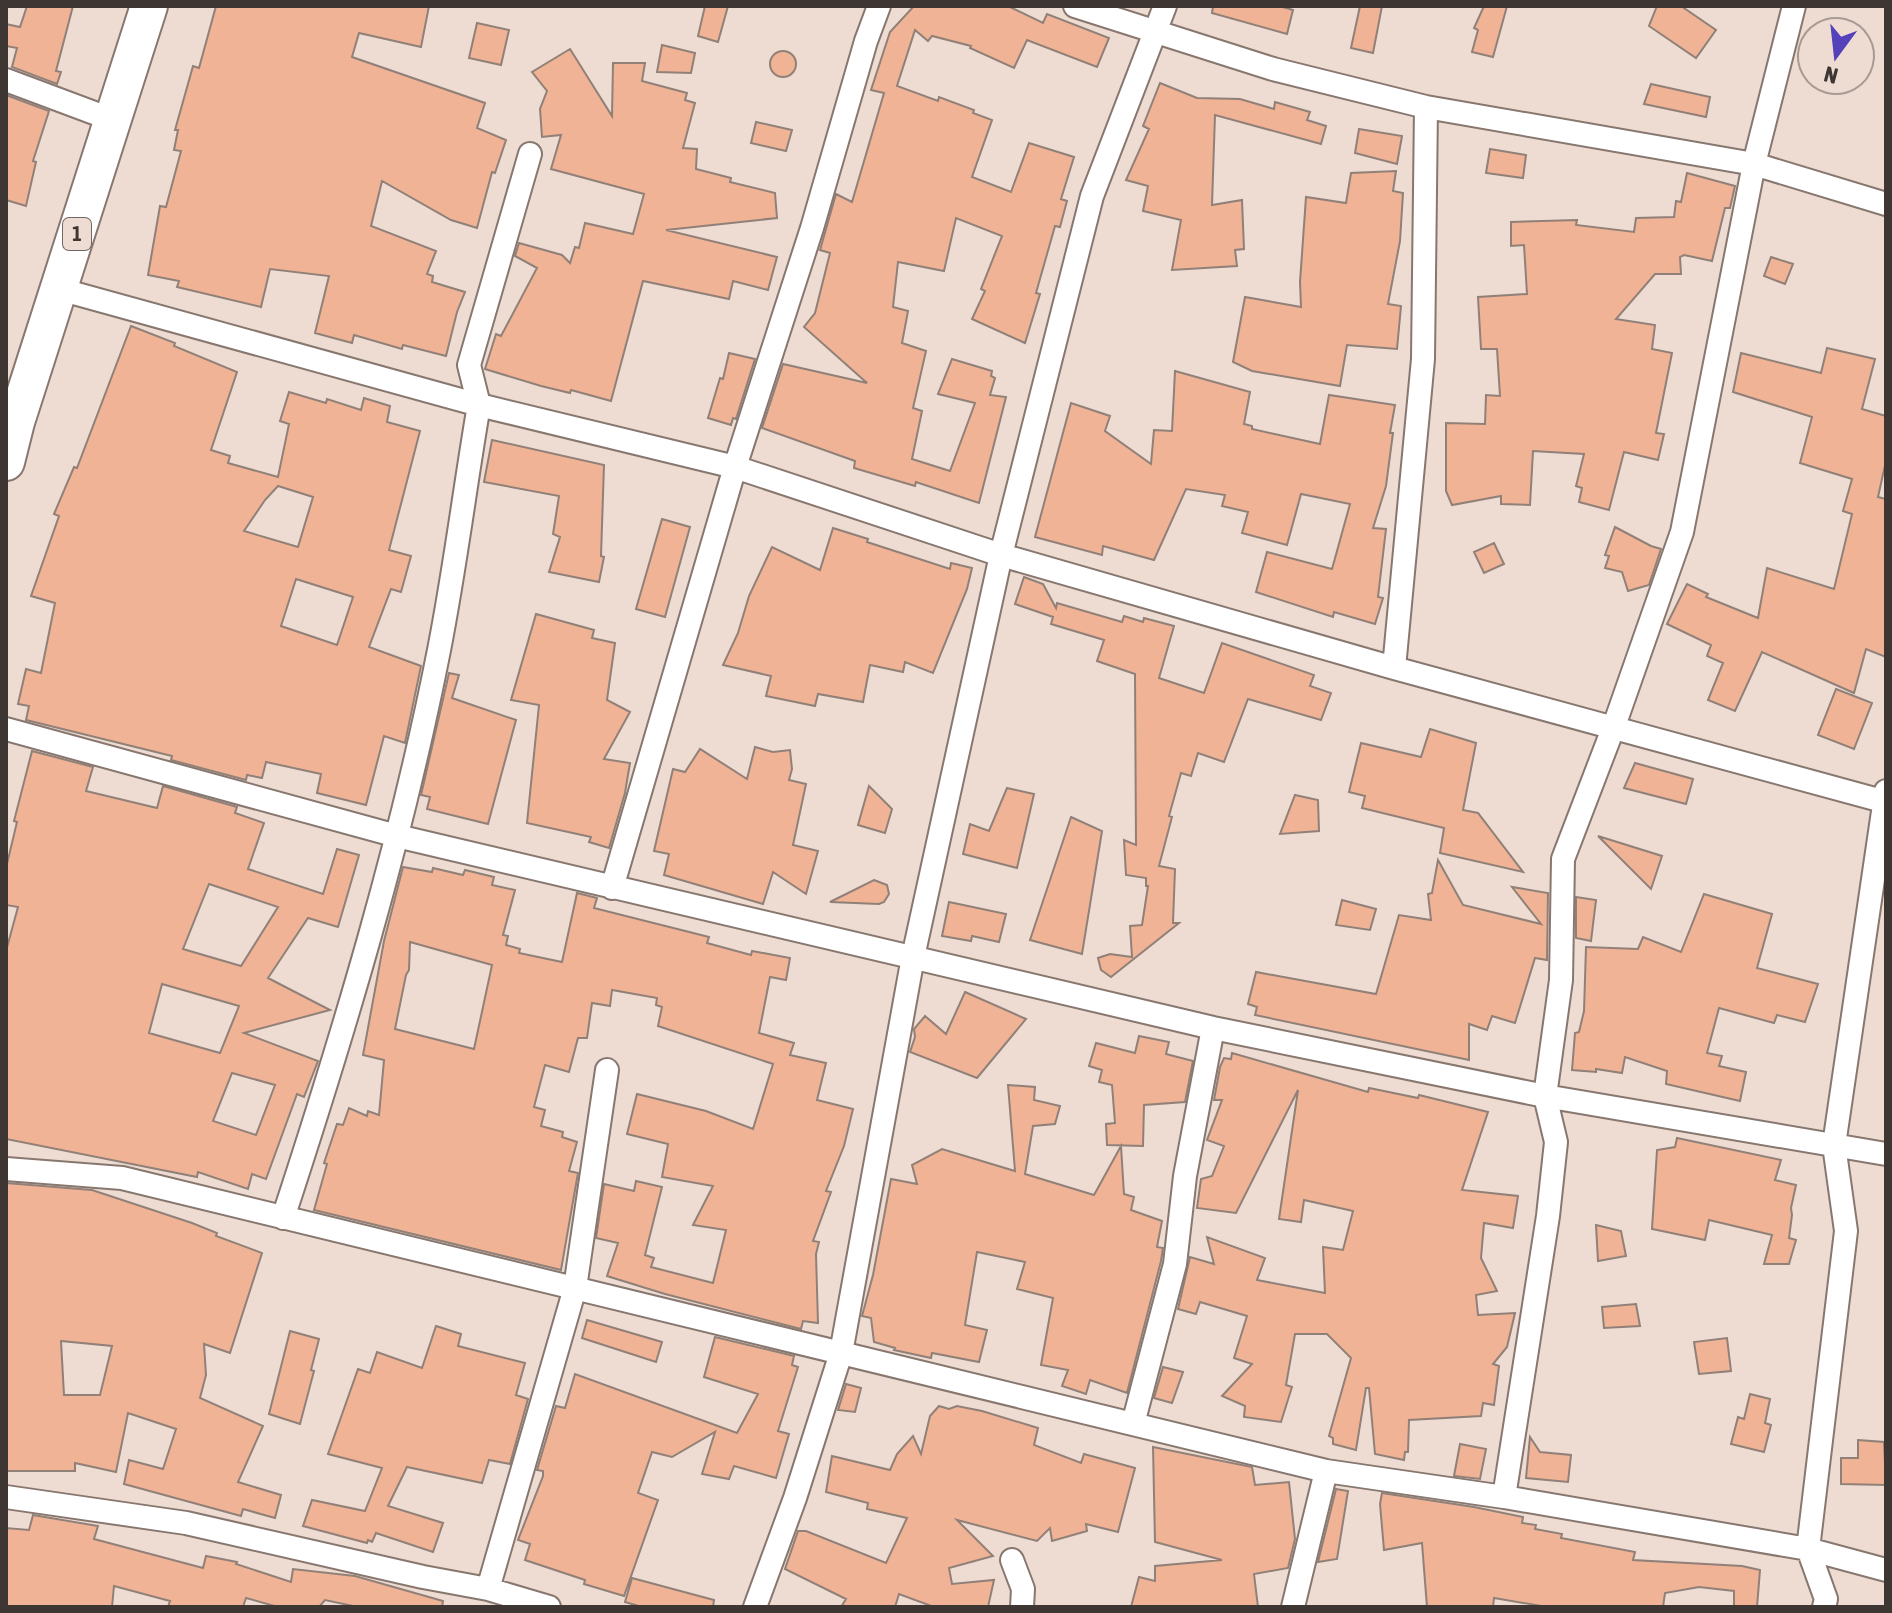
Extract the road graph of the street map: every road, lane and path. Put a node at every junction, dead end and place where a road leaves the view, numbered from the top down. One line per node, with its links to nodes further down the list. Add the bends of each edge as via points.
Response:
1 (149, 6): 9 (main road, 1)
2 (879, 6): 16 (street)
3 (1075, 6): 6 (street)
4 (1165, 6): 6 (street)
5 (1794, 6): 11 (street)
6 (1156, 34): 8 (street); 17 (street, via 1092,196)
7 (6, 80): 9 (street)
8 (1426, 107): 11 (street); 18 (street, via 1423,359)
9 (113, 120): 13 (main road, 1)
10 (530, 154): 14 (street, via 469,365)
11 (1754, 164): 12 (street); 19 (street, via 1682,532)
12 (1886, 204)
13 (59, 289): 14 (street); 15 (main road, 1)
14 (479, 405): 16 (street); 22 (street, via 439,650)
15 (6, 462)
16 (735, 467): 17 (street); 23 (street)
17 (1001, 555): 18 (street); 24 (street)
18 (1394, 668): 19 (street)
19 (1614, 726): 21 (street); 27 (street, via 1563,859 1561,980)
20 (6, 729): 22 (street)
21 (1885, 798): 28 (street)
22 (397, 836): 23 (street); 31 (street)
23 (612, 888): 24 (street)
24 (913, 957): 25 (street); 33 (street)
25 (1213, 1028): 27 (street); 34 (street, via 1185,1176 1175,1264)
26 (607, 1070): 32 (street)
27 (1545, 1096): 28 (street); 37 (street, via 1556,1142)
28 (1834, 1145): 29 (street); 38 (street, via 1846,1231)
29 (1886, 1154)
30 (6, 1169): 31 (street, via 122,1178)
31 (283, 1218): 32 (street)
32 (575, 1288): 33 (street); 41 (street)
33 (841, 1353): 34 (street); 43 (street)
34 (1133, 1424): 35 (street)
35 (1326, 1471): 37 (street); 45 (street)
36 (6, 1497): 41 (street, via 186,1523)
37 (1504, 1497): 38 (street)
38 (1808, 1549): 40 (street); 46 (street, via 1826,1599)
39 (1012, 1560): 44 (street, via 1023,1589)
40 (1886, 1570)
41 (488, 1589): 42 (street)
42 (549, 1607)
43 (755, 1607)
44 (1022, 1607)
45 (1293, 1607)
46 (1824, 1607)

